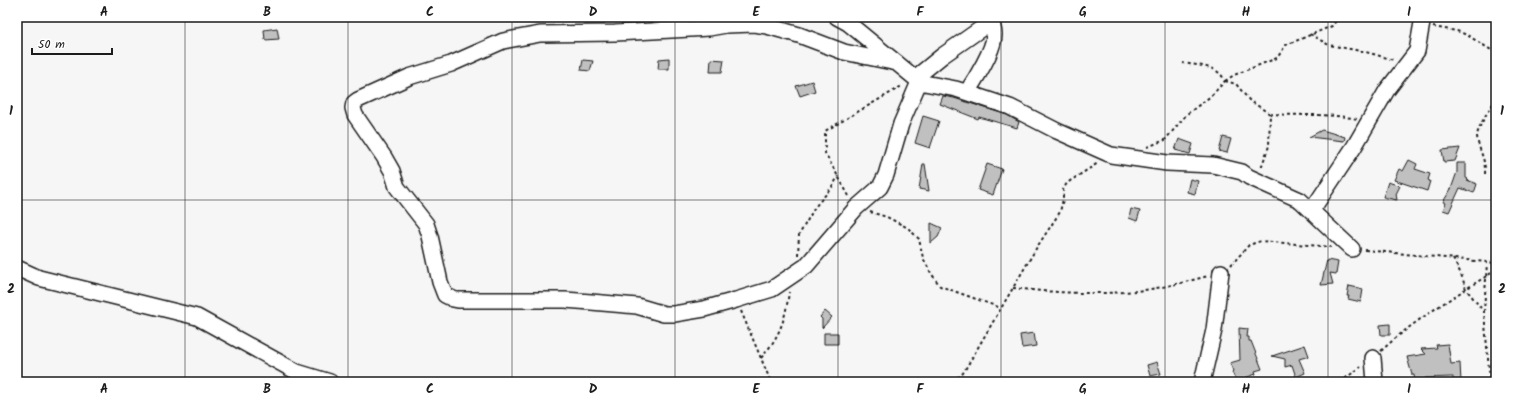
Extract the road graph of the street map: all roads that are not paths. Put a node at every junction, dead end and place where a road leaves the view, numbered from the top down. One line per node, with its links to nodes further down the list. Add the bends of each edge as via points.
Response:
1 (837, 17): 4 (street)
2 (993, 18): 5 (street, via 942,56); 6 (street, via 993,44)
3 (1422, 22): 7 (street, via 1417,51 1387,90 1354,147)
4 (897, 63): 5 (street); 5 (street, via 844,52 799,35 754,24 615,33 540,34 503,41 446,66 409,77 354,103 353,108 392,171 397,187 426,224 440,282 445,295 449,298 565,300 637,306 664,314 674,314 704,309 772,289 806,266 856,208 880,187)
5 (917, 80): 6 (street)
6 (967, 92): 7 (street, via 1010,107 1111,155 1167,163 1213,165 1242,172 1300,200)
7 (1312, 210): 8 (street)
8 (1352, 249)
9 (17, 268): 12 (street, via 39,278 197,317 297,372)
10 (1221, 272): 13 (street, via 1214,330)
11 (1373, 358): 14 (street)
12 (330, 382)
13 (1202, 382)
14 (1376, 382)

